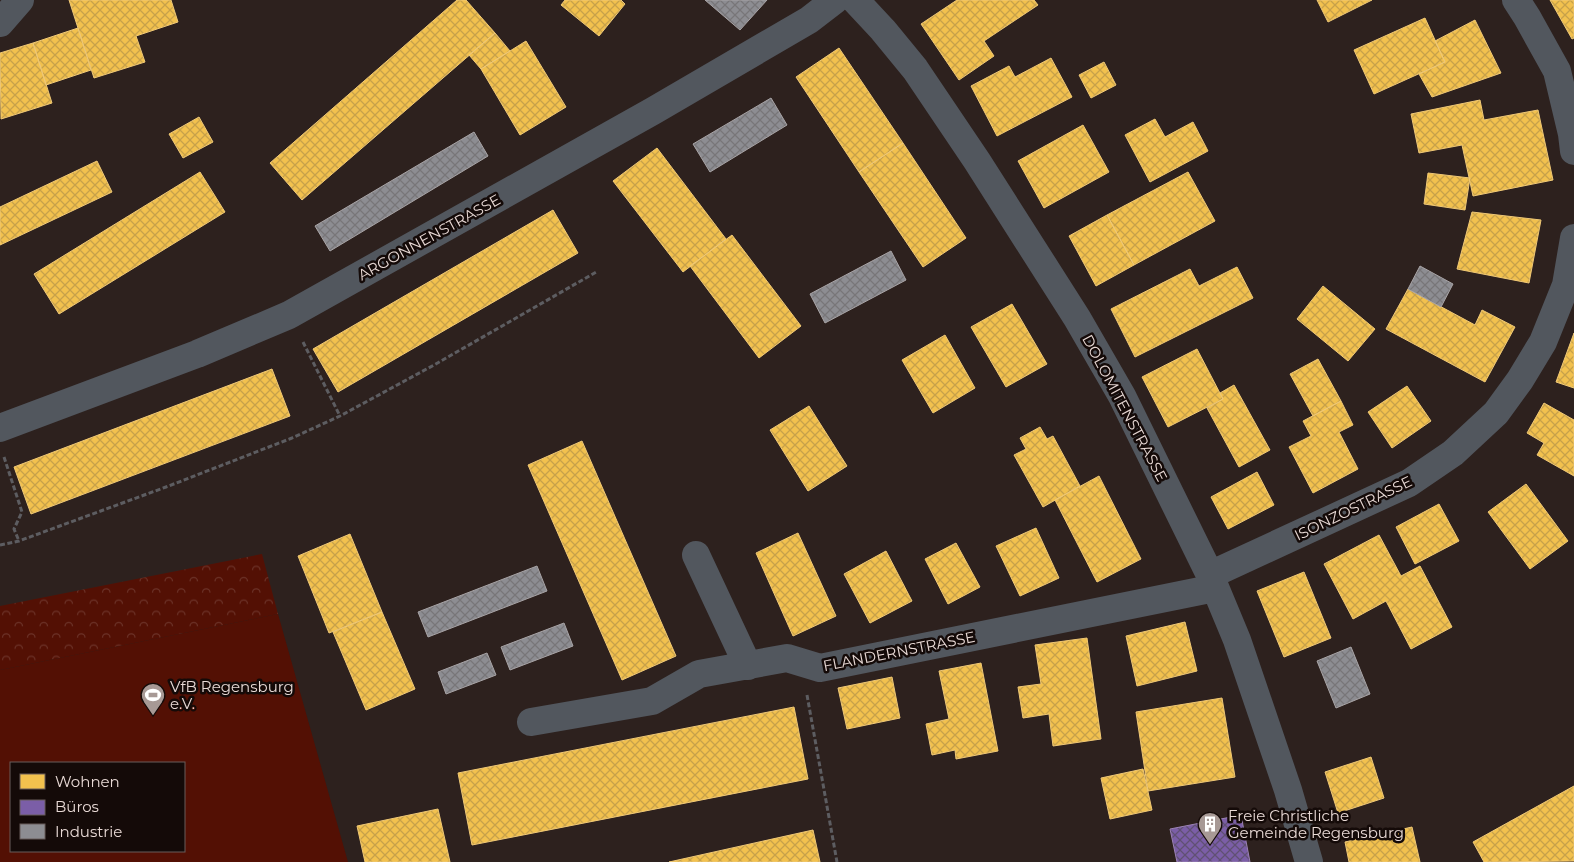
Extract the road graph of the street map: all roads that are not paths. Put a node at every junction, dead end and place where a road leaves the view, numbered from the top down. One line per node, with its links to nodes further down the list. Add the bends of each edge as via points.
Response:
1 (20, 0): 5 (street)
2 (835, 0): 8 (street, ARGONNENSTRASSE, via 809,20 661,106 289,315)
3 (855, 0): 10 (street, DOLOMITENSTRASSE, via 915,70 1077,318 1122,396)
4 (1516, 0): 6 (street, via 1557,71)
5 (0, 22)
6 (1574, 151)
7 (1574, 238): 10 (street, ISONZOSTRASSE, via 1566,285 1543,342 1496,413 1453,453 1409,483)
8 (1, 442)
9 (696, 555): 11 (street)
10 (1212, 582): 11 (street, FLANDERNSTRASSE, via 820,668 787,658); 13 (street, DOLOMITENSTRASSE, via 1253,685)
11 (748, 666): 12 (street, FLANDERNSTRASSE, via 699,674 652,701)
12 (531, 722)
13 (1309, 862)

